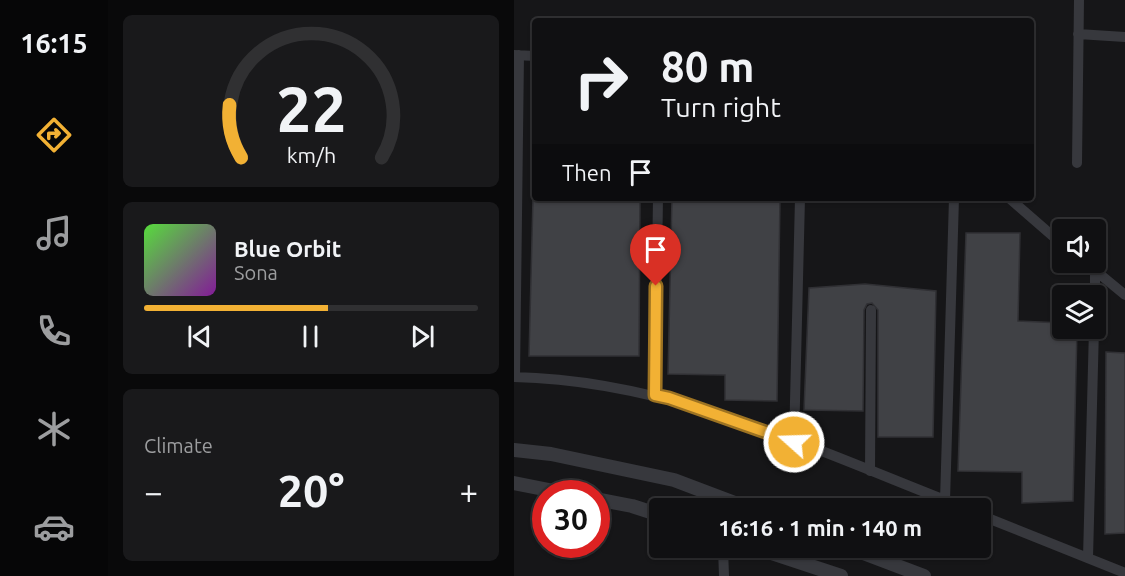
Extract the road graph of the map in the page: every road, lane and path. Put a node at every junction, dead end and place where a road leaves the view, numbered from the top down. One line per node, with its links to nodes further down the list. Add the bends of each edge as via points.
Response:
1 (1079, 0): 2 (street)
2 (1078, 34): 3 (street); 5 (street)
3 (1124, 37)
4 (517, 56): 15 (street)
5 (1077, 163)
6 (658, 201): 16 (street)
7 (800, 201): 17 (street)
8 (954, 201): 24 (street)
9 (1013, 201): 10 (street)
10 (1052, 235)
11 (1097, 273): 12 (street)
12 (1124, 295)
13 (871, 310): 19 (street)
14 (1094, 339): 31 (street)
15 (514, 377): 16 (street, via 551,377)
16 (655, 395): 17 (street)
17 (794, 442): 19 (street)
18 (514, 450): 22 (street, via 674,480)
19 (870, 471): 23 (street)
20 (514, 483): 21 (street)
21 (532, 487)
22 (722, 498)
23 (938, 498)
24 (945, 498)
25 (610, 502): 26 (street)
26 (649, 511)
27 (991, 519): 31 (street)
28 (723, 558): 35 (street)
29 (778, 558): 32 (street)
30 (874, 558): 33 (street)
31 (1088, 558): 34 (street)
32 (804, 570): 36 (street)
33 (910, 573): 37 (street)
34 (1124, 573)
35 (724, 576)
36 (841, 576)
37 (924, 576)

